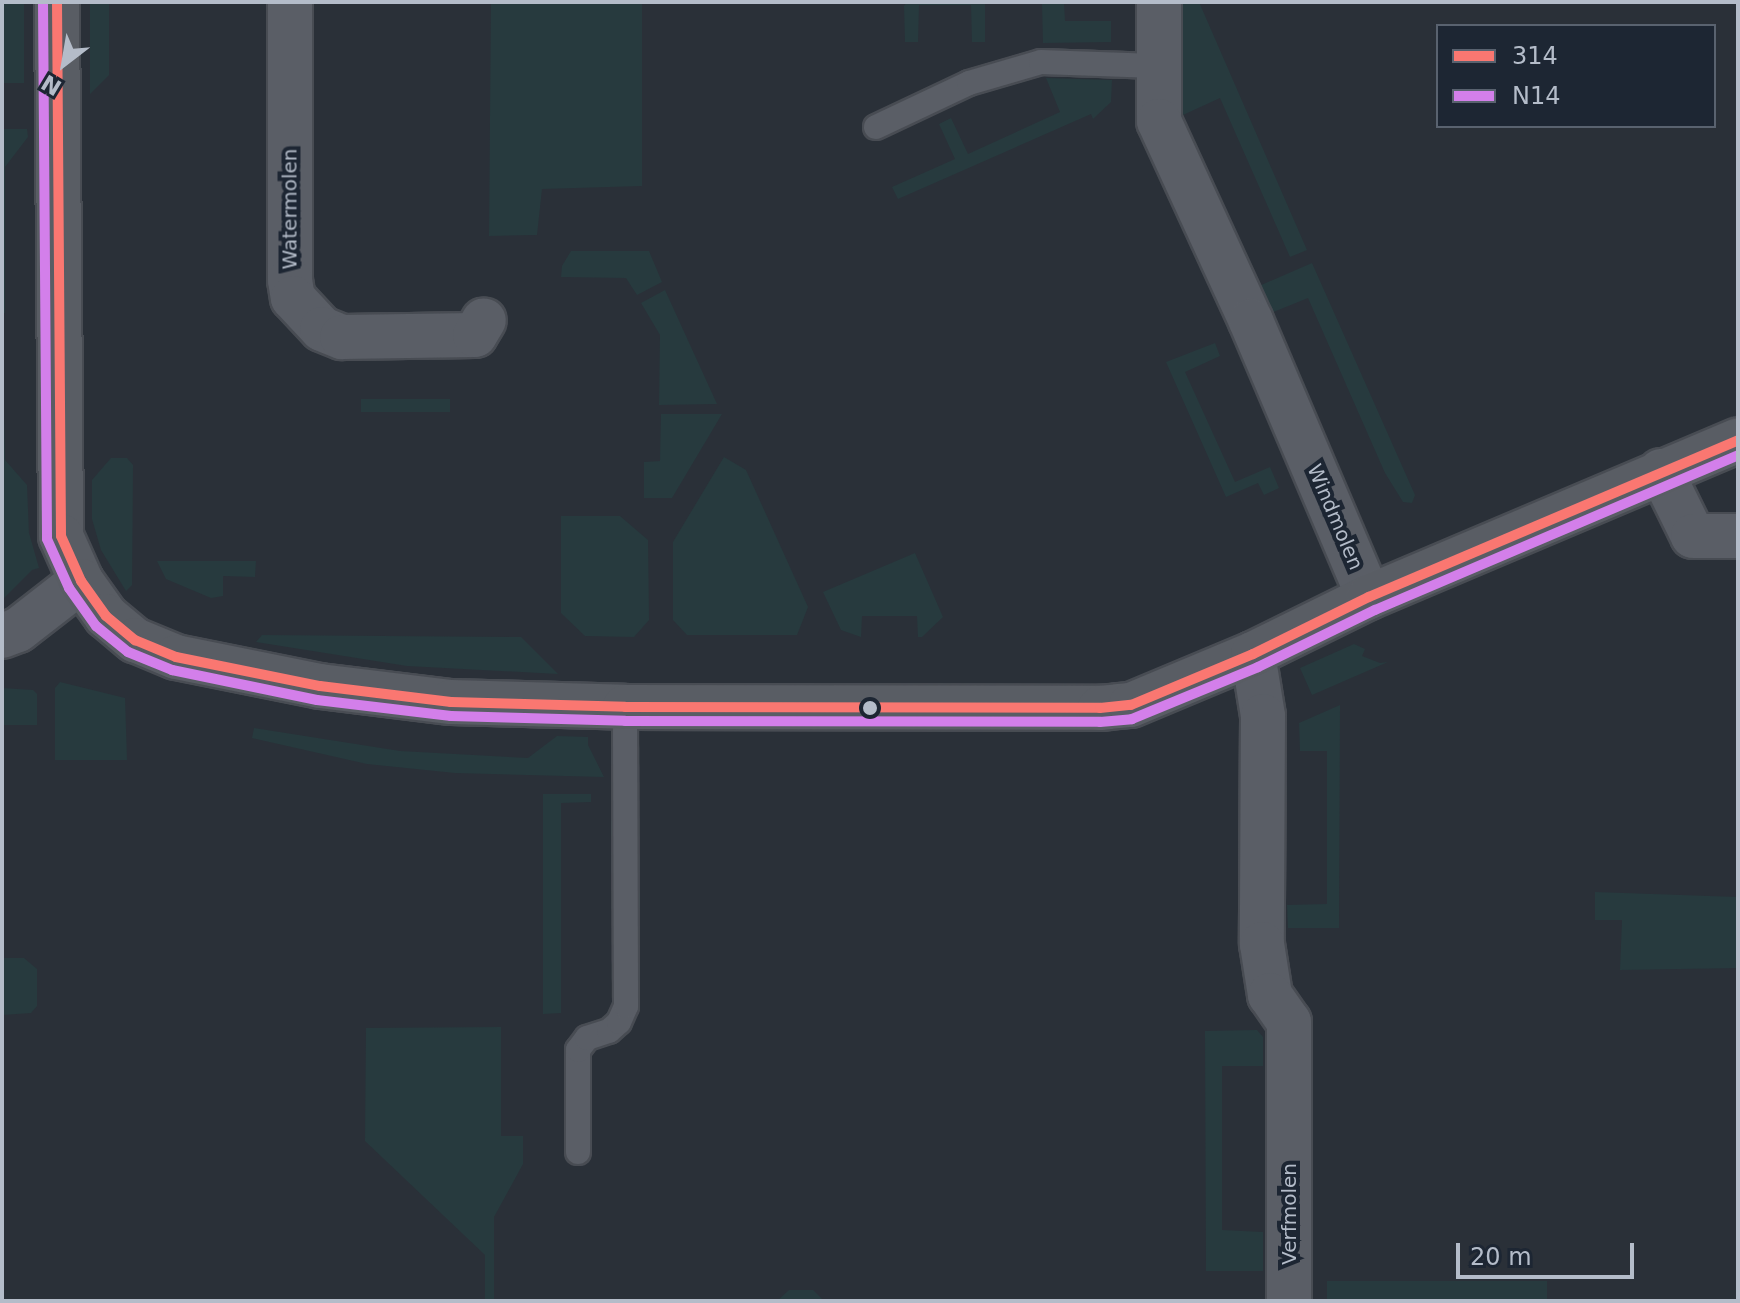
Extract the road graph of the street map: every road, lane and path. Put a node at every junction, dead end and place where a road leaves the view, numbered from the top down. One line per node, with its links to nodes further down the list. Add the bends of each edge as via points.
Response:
1 (57, 2): 10 (street, via 61,536)
2 (290, 2): 6 (street, Watermolen, via 293,298 322,329 342,337 475,335)
3 (1159, 2): 4 (street, Windmolen)
4 (1156, 66): 5 (lane, via 1041,62 969,83); 11 (street, Windmolen, via 1159,121)
5 (876, 127)
6 (484, 320)
7 (1738, 440): 8 (street)
8 (1661, 471): 9 (street, via 1693,536); 11 (street)
9 (1738, 536)
10 (81, 581): 12 (street, via 18,630); 14 (street, via 106,616 135,640 212,666 451,702)
11 (1369, 597): 13 (street)
12 (2, 636)
13 (1253, 654): 14 (street, via 1131,705 1100,708); 16 (street, Verfmolen, via 1263,716 1262,944 1270,995 1289,1022)
14 (625, 707): 15 (lane, via 626,1006 619,1022 587,1038 578,1050)
15 (578, 1152)
16 (1289, 1301)

